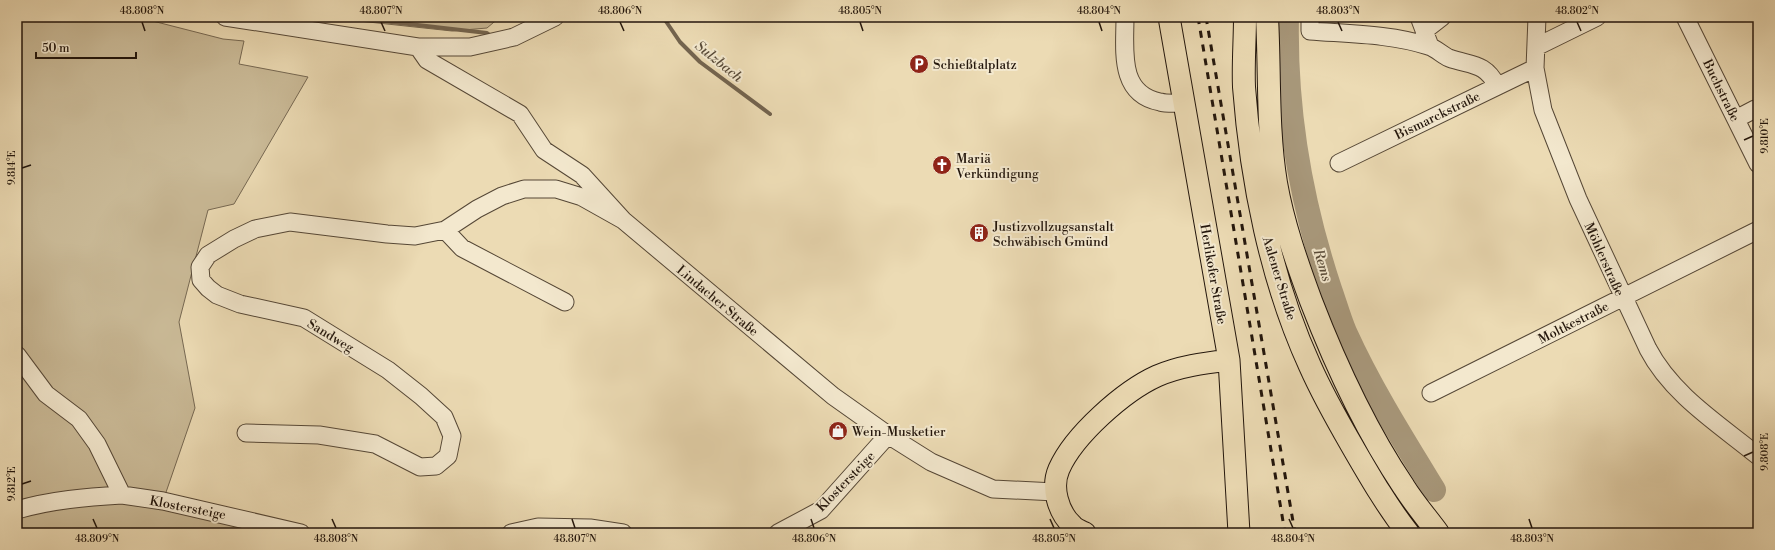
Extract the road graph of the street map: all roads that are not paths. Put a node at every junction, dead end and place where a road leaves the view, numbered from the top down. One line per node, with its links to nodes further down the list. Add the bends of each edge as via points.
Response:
1 (225, 17): 13 (street)
2 (555, 17): 13 (street, via 514,37 470,47)
3 (1125, 17): 17 (street, via 1126,72 1130,82 1137,92 1160,103)
4 (1169, 17): 17 (main road, Herlikofer Straße)
5 (1245, 17): 36 (highway, Aalener Straße, via 1244,85 1252,160 1262,218 1279,280 1307,358 1320,386)
6 (1267, 17): 44 (highway, via 1270,127 1276,183 1300,272 1346,385 1371,434 1404,488)
7 (1310, 17): 12 (street, via 1310,31 1394,38)
8 (1442, 17): 12 (street)
9 (1536, 17): 14 (street, Möhlerstraße)
10 (1597, 17): 14 (street)
11 (1686, 17): 19 (street, Buchstraße)
12 (1424, 31): 16 (street, via 1448,58 1486,70)
13 (418, 47): 22 (street, Lindacher Straße, via 427,60 520,114 544,150 582,175)
14 (1536, 47): 15 (street, Möhlerstraße)
15 (1534, 68): 16 (street, Bismarckstraße); 25 (street, Möhlerstraße, via 1543,110 1578,199)
16 (1497, 86): 20 (street, Bismarckstraße)
17 (1185, 103): 28 (main road, Herlikofer Straße)
18 (1755, 109): 19 (street)
19 (1736, 119): 21 (street, Buchstraße)
20 (1339, 163)
21 (1758, 164)
22 (623, 220): 23 (street, Sandweg, via 582,197 556,190 524,189 502,196); 31 (street, Lindacher Straße, via 833,396)
23 (445, 230): 26 (street, via 462,248); 30 (street, Sandweg, via 415,236 290,222 256,229 234,239 208,255 200,267 201,280 217,295 240,304 304,318 388,370 444,417 452,436 448,456 436,466 420,467 375,444 319,435)
24 (1758, 230): 25 (street, Moltkestraße)
25 (1622, 297): 29 (street, Moltkestraße); 32 (street, Möhlerstraße, via 1651,356 1680,393)
26 (565, 302)
27 (17, 355): 34 (street, via 46,394 79,419 97,444)
28 (1229, 360): 33 (main road, via 1184,367 1158,375 1138,385 1084,432 1068,452 1058,470); 42 (main road, Herlikofer Straße)
29 (1431, 393)
30 (246, 433)
31 (888, 435): 33 (street, Lindacher Straße, via 931,462 993,489); 40 (street, Klostersteige, via 821,510)
32 (1758, 456)
33 (1055, 492): 41 (main road, via 1061,510 1072,526)
34 (122, 495): 35 (street, Klostersteige, via 87,497); 37 (street, Klostersteige, via 163,501)
35 (17, 510)
36 (1399, 524): 43 (highway, Aalener Straße)
37 (301, 533)
38 (511, 533): 39 (street, via 538,527 590,528)
39 (623, 533)
40 (778, 533)
41 (1085, 533)
42 (1239, 533)
43 (1408, 533)
44 (1438, 533)

